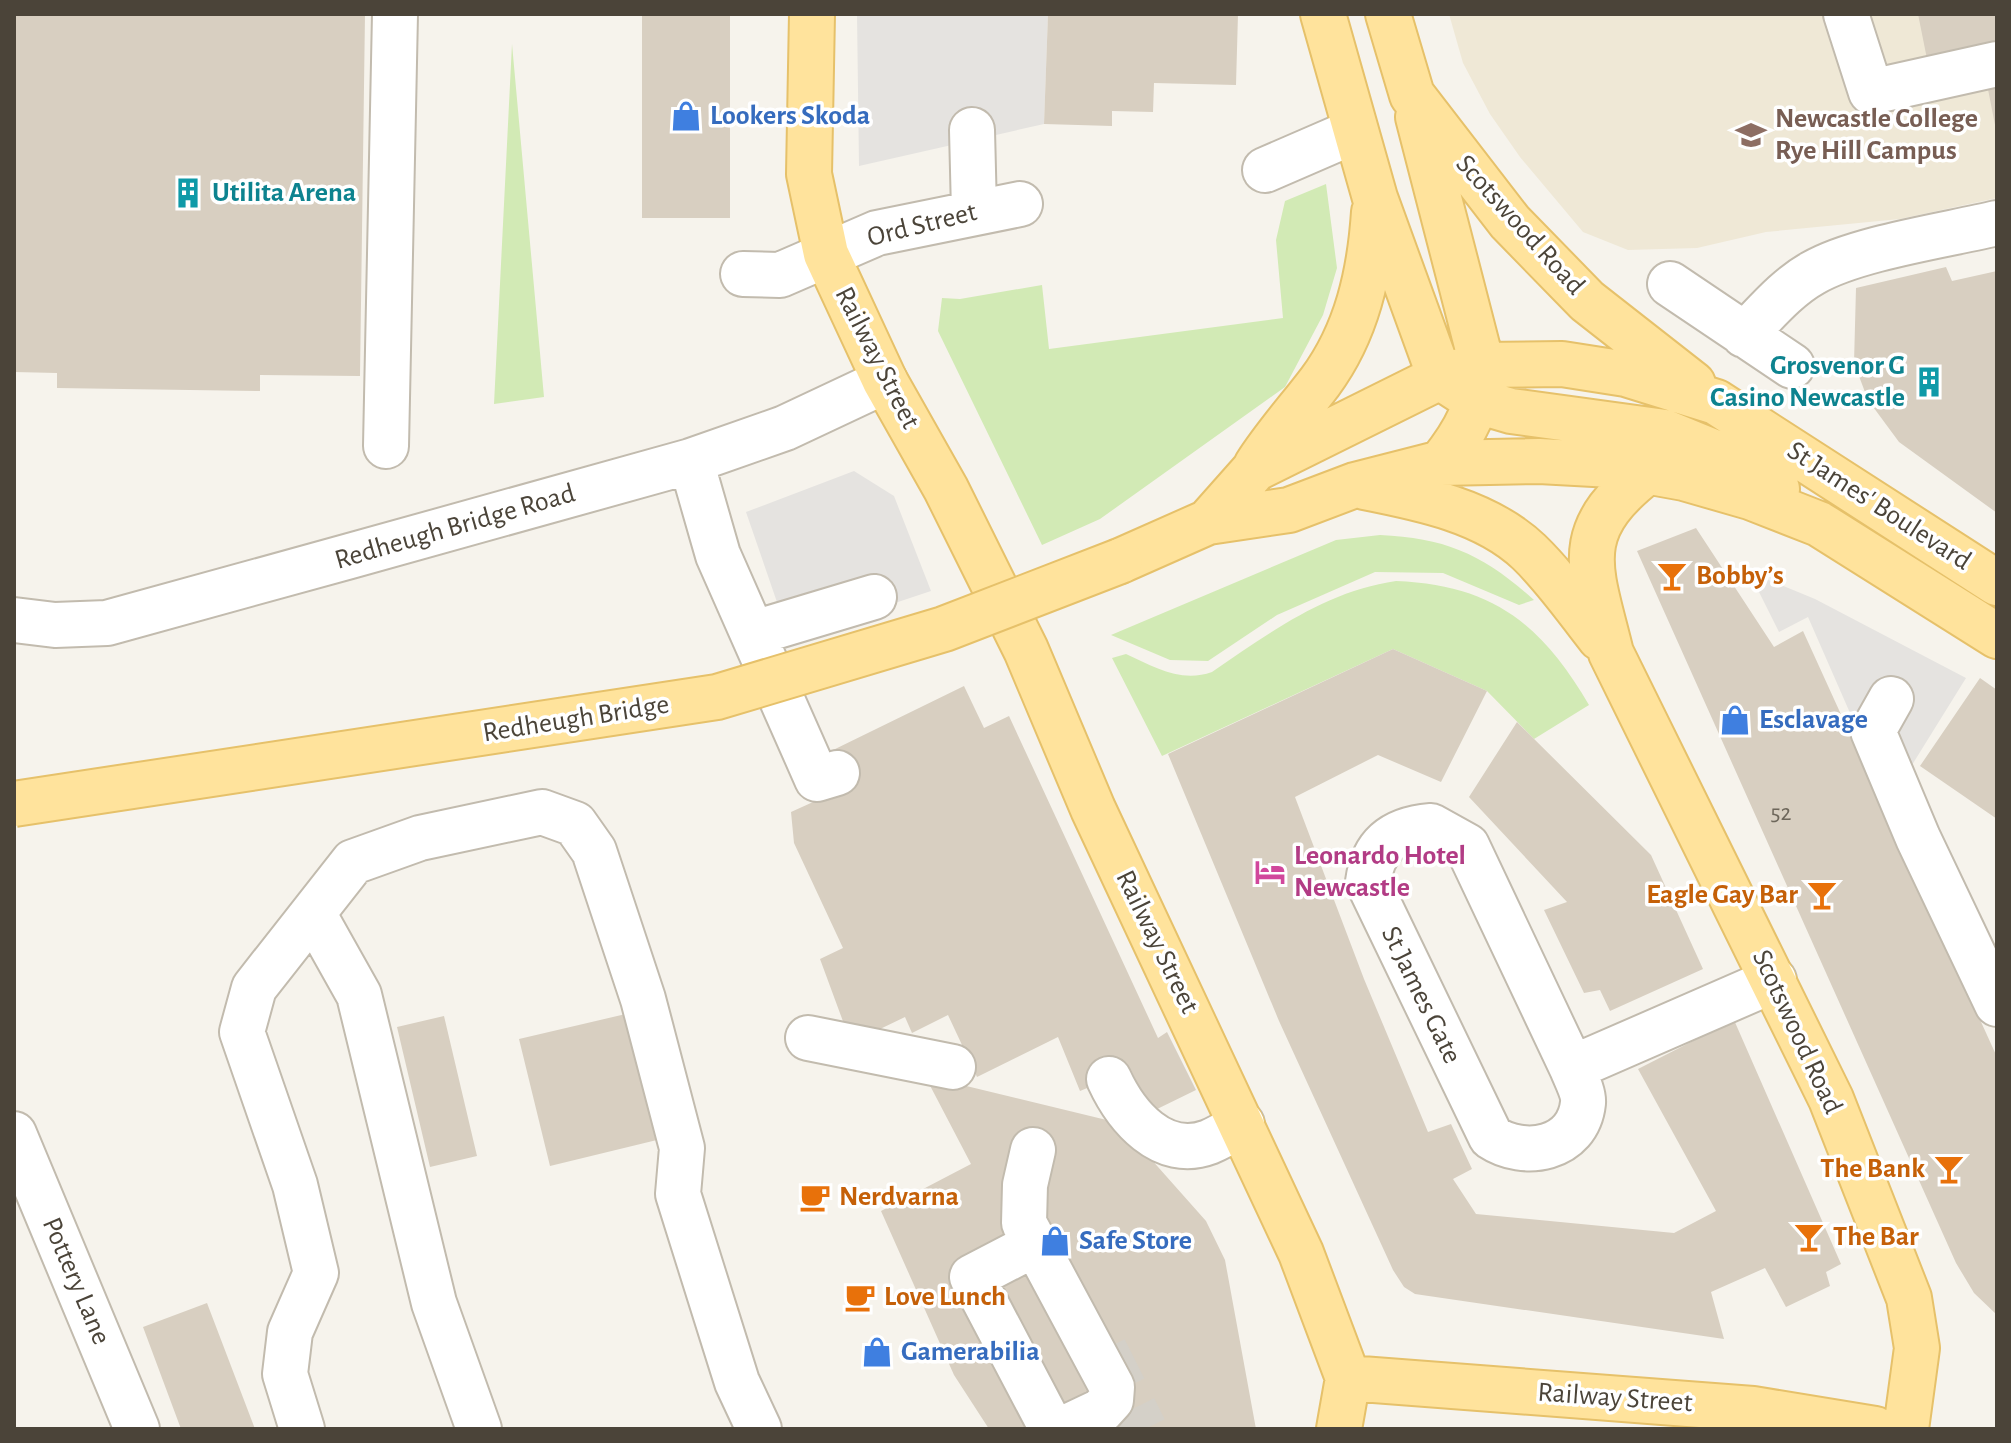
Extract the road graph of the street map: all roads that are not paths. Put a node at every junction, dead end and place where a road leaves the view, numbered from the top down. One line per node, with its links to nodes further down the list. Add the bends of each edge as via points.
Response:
1 (395, 14): 24 (street)
2 (812, 14): 15 (main road, Railway Street, via 809,174)
3 (1323, 14): 9 (main road)
4 (1388, 14): 7 (main road, Scotswood Road)
5 (1846, 14): 6 (street, via 1871,92)
6 (1997, 64)
7 (1412, 95): 22 (main road, Scotswood Road); 23 (main road, Scotswood Road, via 1545,261 1587,301)
8 (972, 130): 13 (street)
9 (1355, 131): 10 (street); 11 (main road)
10 (1265, 170)
11 (1375, 198): 20 (main road); 27 (main road, via 1369,264 1352,324 1331,366 1280,428)
12 (1020, 204): 13 (street, Ord Street)
13 (974, 211): 15 (street, Ord Street, via 877,233)
14 (1997, 223): 18 (street, via 1813,273)
15 (826, 254): 16 (street, Ord Street, via 780,275); 21 (main road, Railway Street)
16 (743, 274)
17 (1670, 284): 18 (street)
18 (1744, 335): 19 (street)
19 (1792, 366)
20 (1440, 377): 22 (main road, St James' Boulevard); 27 (main road, St James' Boulevard)
21 (885, 381): 26 (street, Redheugh Bridge Road, via 785,428); 49 (main road, Railway Street, via 982,558)
22 (1480, 383): 23 (main road, St James' Boulevard, via 1522,362 1591,368 1664,383); 25 (main road, via 1458,442); 31 (main road, via 1537,416 1628,425 1691,441 1743,467)
23 (1716, 402): 32 (main road, St James' Boulevard)
24 (386, 446)
25 (1441, 463): 28 (main road, St James' Boulevard, via 1555,461); 29 (main road, St James' Boulevard)
26 (674, 466): 34 (street, Redheugh Bridge Road, via 107,623); 35 (street)
27 (1255, 469): 30 (main road)
28 (1648, 471): 31 (main road, St James' Boulevard, via 1750,497); 37 (main road, Scotswood Road, via 1622,490 1601,517 1591,548)
29 (1355, 485): 30 (main road, St James' Boulevard, via 1289,510); 37 (main road, Scotswood Road, via 1432,502 1508,536 1539,563)
30 (1208, 522): 40 (main road, Redheugh Bridge, bridge, via 944,629 717,697)
31 (1819, 524): 36 (main road, St James' Boulevard)
32 (1997, 583)
33 (874, 597): 35 (street)
34 (34, 623)
35 (754, 633): 39 (street, via 817,779); 41 (street)
36 (1997, 636)
37 (1611, 653): 43 (main road, Scotswood Road)
38 (1891, 699): 44 (street, via 1873,731)
39 (837, 773)
40 (14, 804)
41 (803, 807)
42 (313, 913): 55 (street, via 254,988 242,1032 295,1185 316,1273 290,1332 285,1374); 56 (street, via 359,995 434,1303); 57 (street, via 353,862 420,838 542,812 575,824 594,851 643,999 682,1148 678,1194 737,1382)
43 (1774, 980): 47 (street); 62 (main road, Scotswood Road, via 1831,1099 1912,1306 1917,1348)
44 (1997, 1004)
45 (808, 1038): 46 (street)
46 (953, 1067)
47 (1572, 1068): 47 (street, St James Gate, via 1583,1101 1569,1135 1541,1150 1516,1148 1491,1137 1368,882 1379,847 1409,828 1431,826 1467,846)
48 (1109, 1079): 49 (street, via 1122,1107 1158,1138 1182,1146 1207,1143)
49 (1242, 1124): 53 (main road, Railway Street, via 1322,1302)
50 (14, 1134): 54 (street, Pottery Lane)
51 (1033, 1150): 59 (street, via 1024,1223 1112,1387 1111,1400 1101,1411)
52 (1020, 1252): 58 (street, via 972,1277)
53 (1348, 1378): 60 (main road); 61 (main road, Railway Street, via 1753,1409)
54 (137, 1429)
55 (302, 1429)
56 (479, 1429)
57 (759, 1429)
58 (1052, 1429)
59 (1063, 1429)
60 (1339, 1429)
61 (1875, 1429)
62 (1906, 1429)

